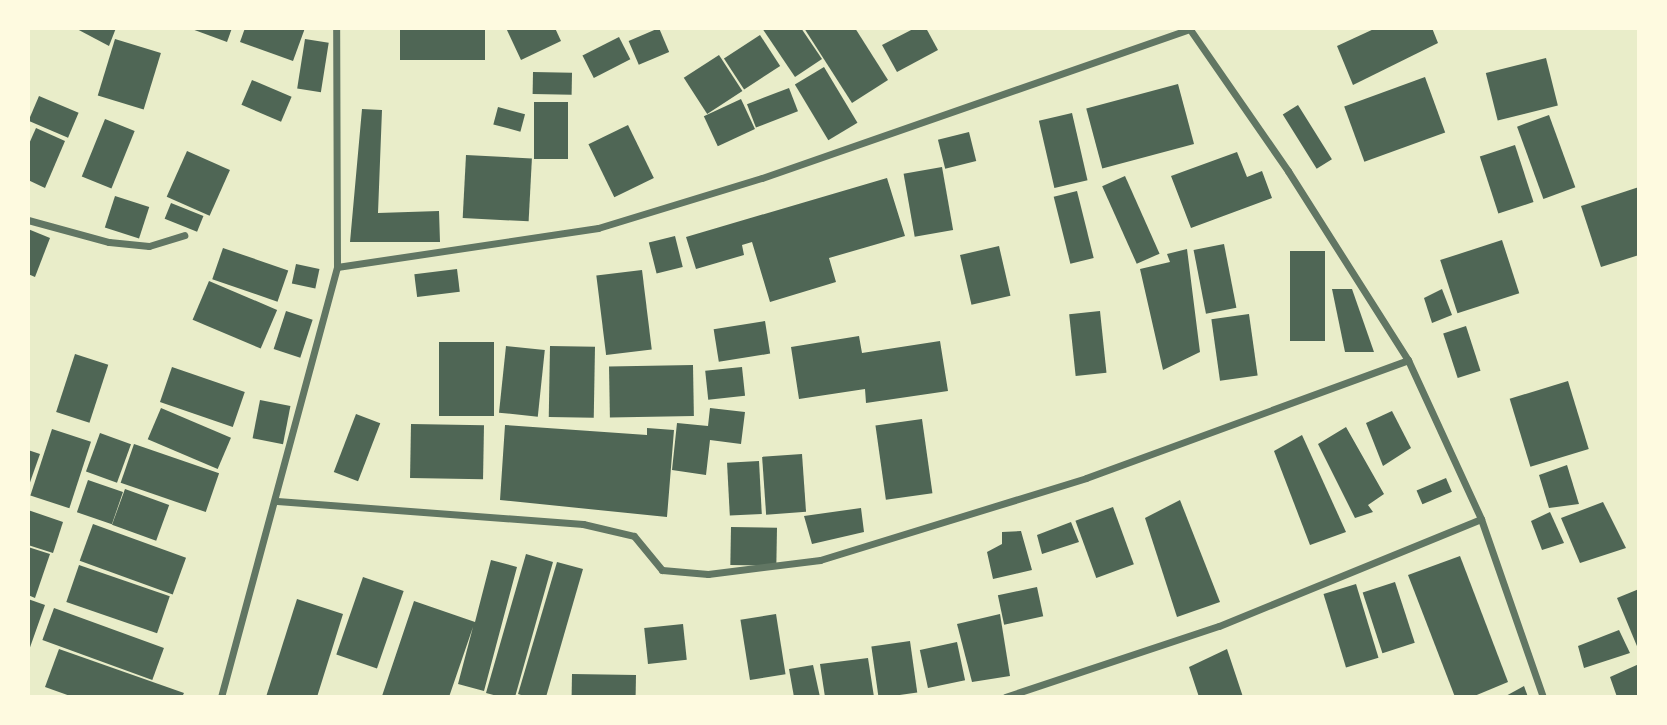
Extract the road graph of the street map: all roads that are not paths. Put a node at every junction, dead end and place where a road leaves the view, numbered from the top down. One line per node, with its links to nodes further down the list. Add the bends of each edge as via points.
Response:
1 (335, 28): 5 (street)
2 (1190, 29): 5 (street, via 762,178 598,228 532,242); 6 (street, via 1288,171)
3 (28, 220): 4 (street, via 109,242 149,246)
4 (184, 235)
5 (337, 267): 7 (street)
6 (1408, 360): 7 (street, via 1086,478 927,530 793,564 708,574 662,570 634,537 583,524); 8 (street)
7 (277, 501): 9 (street)
8 (1481, 519): 10 (street, via 1219,626); 11 (street)
9 (221, 697)
10 (1005, 697)
11 (1543, 697)

